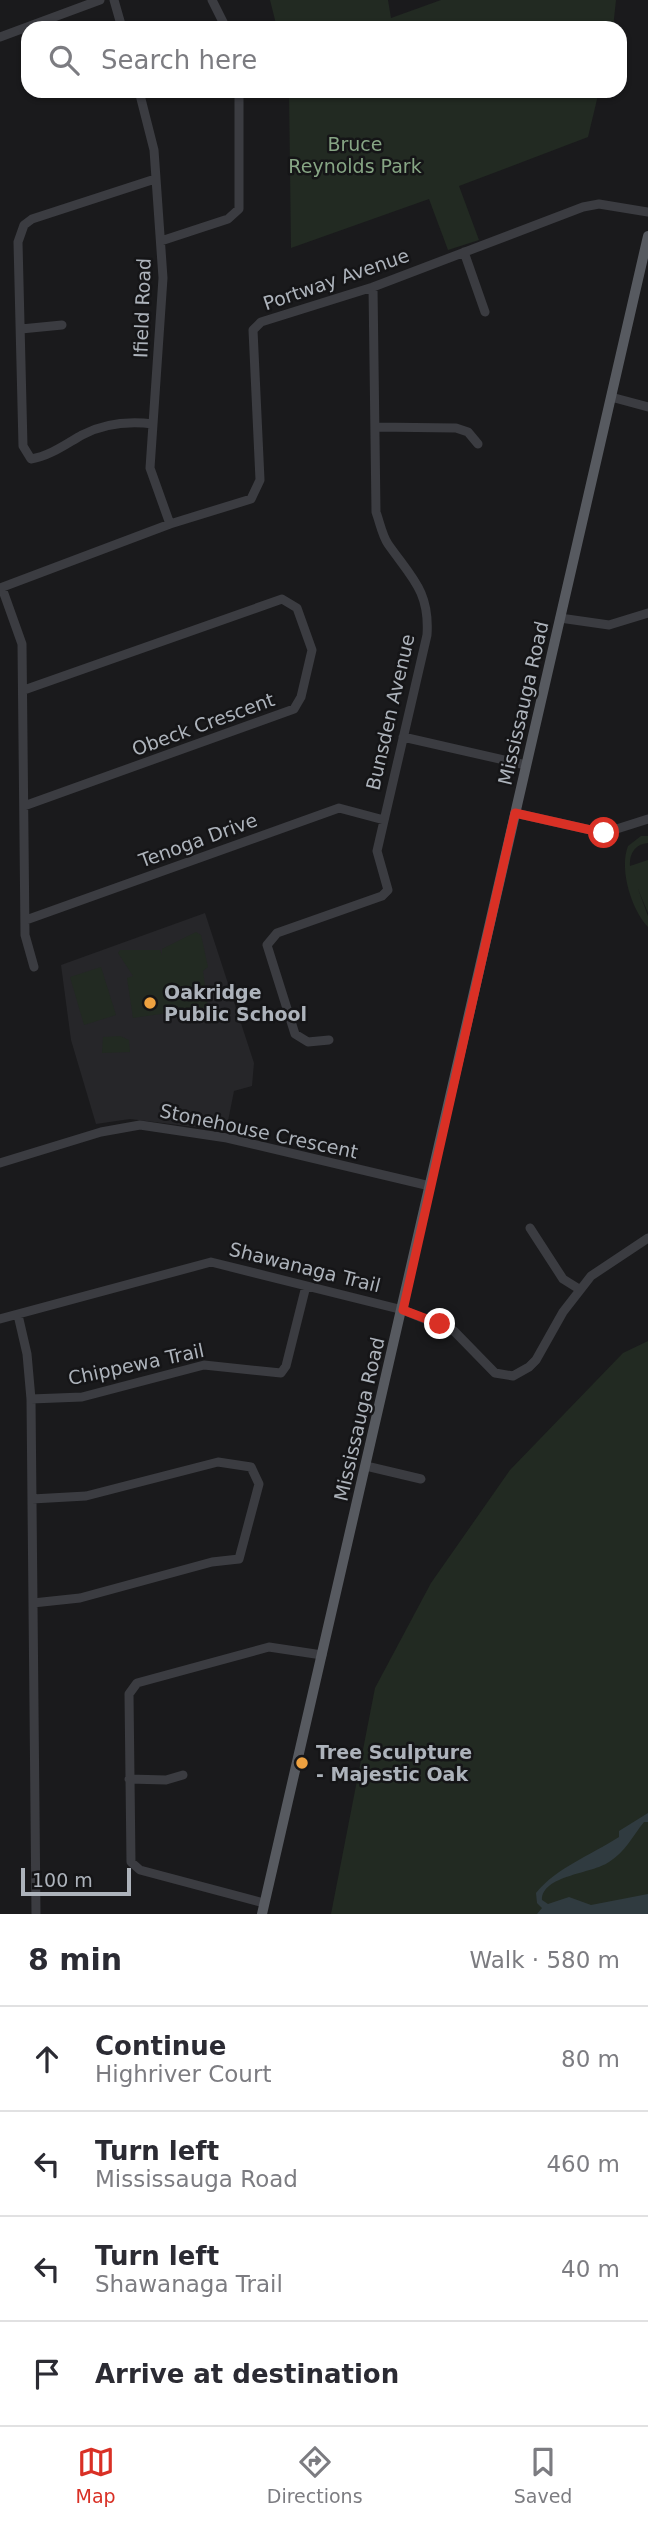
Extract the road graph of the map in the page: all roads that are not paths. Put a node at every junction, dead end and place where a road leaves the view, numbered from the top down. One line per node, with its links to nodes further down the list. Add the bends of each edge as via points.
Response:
1 (100, 0): 4 (street)
2 (114, 0): 5 (street)
3 (212, 0): 6 (street)
4 (43, 21)
5 (120, 21)
6 (222, 21)
7 (21, 29): 8 (street)
8 (0, 37)
9 (140, 98): 11 (street, Ifield Road, via 154,150)
10 (239, 98): 14 (street, via 239,209 228,219)
11 (155, 179): 14 (street, Ifield Road); 19 (street, via 44,214 24,225 18,242)
12 (648, 212): 15 (street, Portway Avenue, via 599,204 583,207)
13 (648, 236): 20 (main road, Mississauga Road)
14 (160, 241): 22 (street, Ifield Road, via 163,278)
15 (464, 253): 16 (street, Portway Avenue); 17 (street)
16 (373, 287): 23 (street, Bunsden Avenue); 25 (street, Portway Avenue, via 278,315 253,330 258,490 251,499)
17 (485, 312)
18 (62, 325): 19 (street)
19 (21, 329): 22 (street, via 23,446 32,459 101,427)
20 (611, 397): 21 (street); 28 (main road, Mississauga Road)
21 (648, 407)
22 (153, 424): 25 (street, Ifield Road, via 150,468)
23 (375, 427): 24 (street, via 456,428 468,432); 30 (street, Bunsden Avenue, via 376,512 386,541 416,580 428,617)
24 (478, 444)
25 (170, 524): 26 (street, Portway Avenue)
26 (1, 588): 29 (street, via 22,644)
27 (648, 613): 28 (street, via 609,625)
28 (560, 618): 31 (main road, Mississauga Road)
29 (24, 690): 32 (street); 32 (street, Obeck Crescent, via 282,599 297,608 312,650 294,709)
30 (403, 737): 31 (street); 35 (street, Bunsden Avenue)
31 (526, 765): 33 (main road, Mississauga Road)
32 (24, 806): 36 (street)
33 (515, 813): 34 (street, via 604,833); 40 (main road, Mississauga Road)
34 (648, 819)
35 (384, 820): 36 (street, Tenoga Drive, via 338,808); 38 (street, Bunsden Avenue, via 377,851 388,890 277,933 267,945 295,1034 308,1042)
36 (26, 920): 37 (street, via 25,935)
37 (34, 967)
38 (329, 1040)
39 (0, 1163): 40 (street, Stonehouse Crescent, via 140,1125 227,1138)
40 (430, 1186): 45 (main road, Mississauga Road)
41 (530, 1228): 44 (street, via 563,1279)
42 (648, 1238): 44 (street, Shawanaga Trail, via 605,1265)
43 (306, 1286): 45 (street, Shawanaga Trail); 46 (street, Shawanaga Trail, via 211,1262); 48 (street, Chippewa Trail, via 281,1374 204,1365 82,1397)
44 (579, 1289): 45 (street, Shawanaga Trail, via 536,1360 513,1376 495,1374 454,1331)
45 (403, 1310): 49 (main road, Mississauga Road)
46 (18, 1315): 47 (street, Shawanaga Trail); 48 (street)
47 (0, 1319)
48 (31, 1399): 51 (street)
49 (366, 1466): 50 (street); 53 (main road, Mississauga Road)
50 (421, 1479)
51 (32, 1499): 52 (street); 52 (street, via 86,1496 218,1462 251,1467 259,1484 239,1559 212,1562 80,1598)
52 (33, 1603): 57 (street)
53 (322, 1655): 55 (street, via 269,1647 133,1685 129,1693); 56 (main road, Mississauga Road)
54 (183, 1775): 55 (street, via 166,1780)
55 (130, 1779): 56 (street, via 130,1856 135,1866)
56 (263, 1909)
57 (36, 1914)

